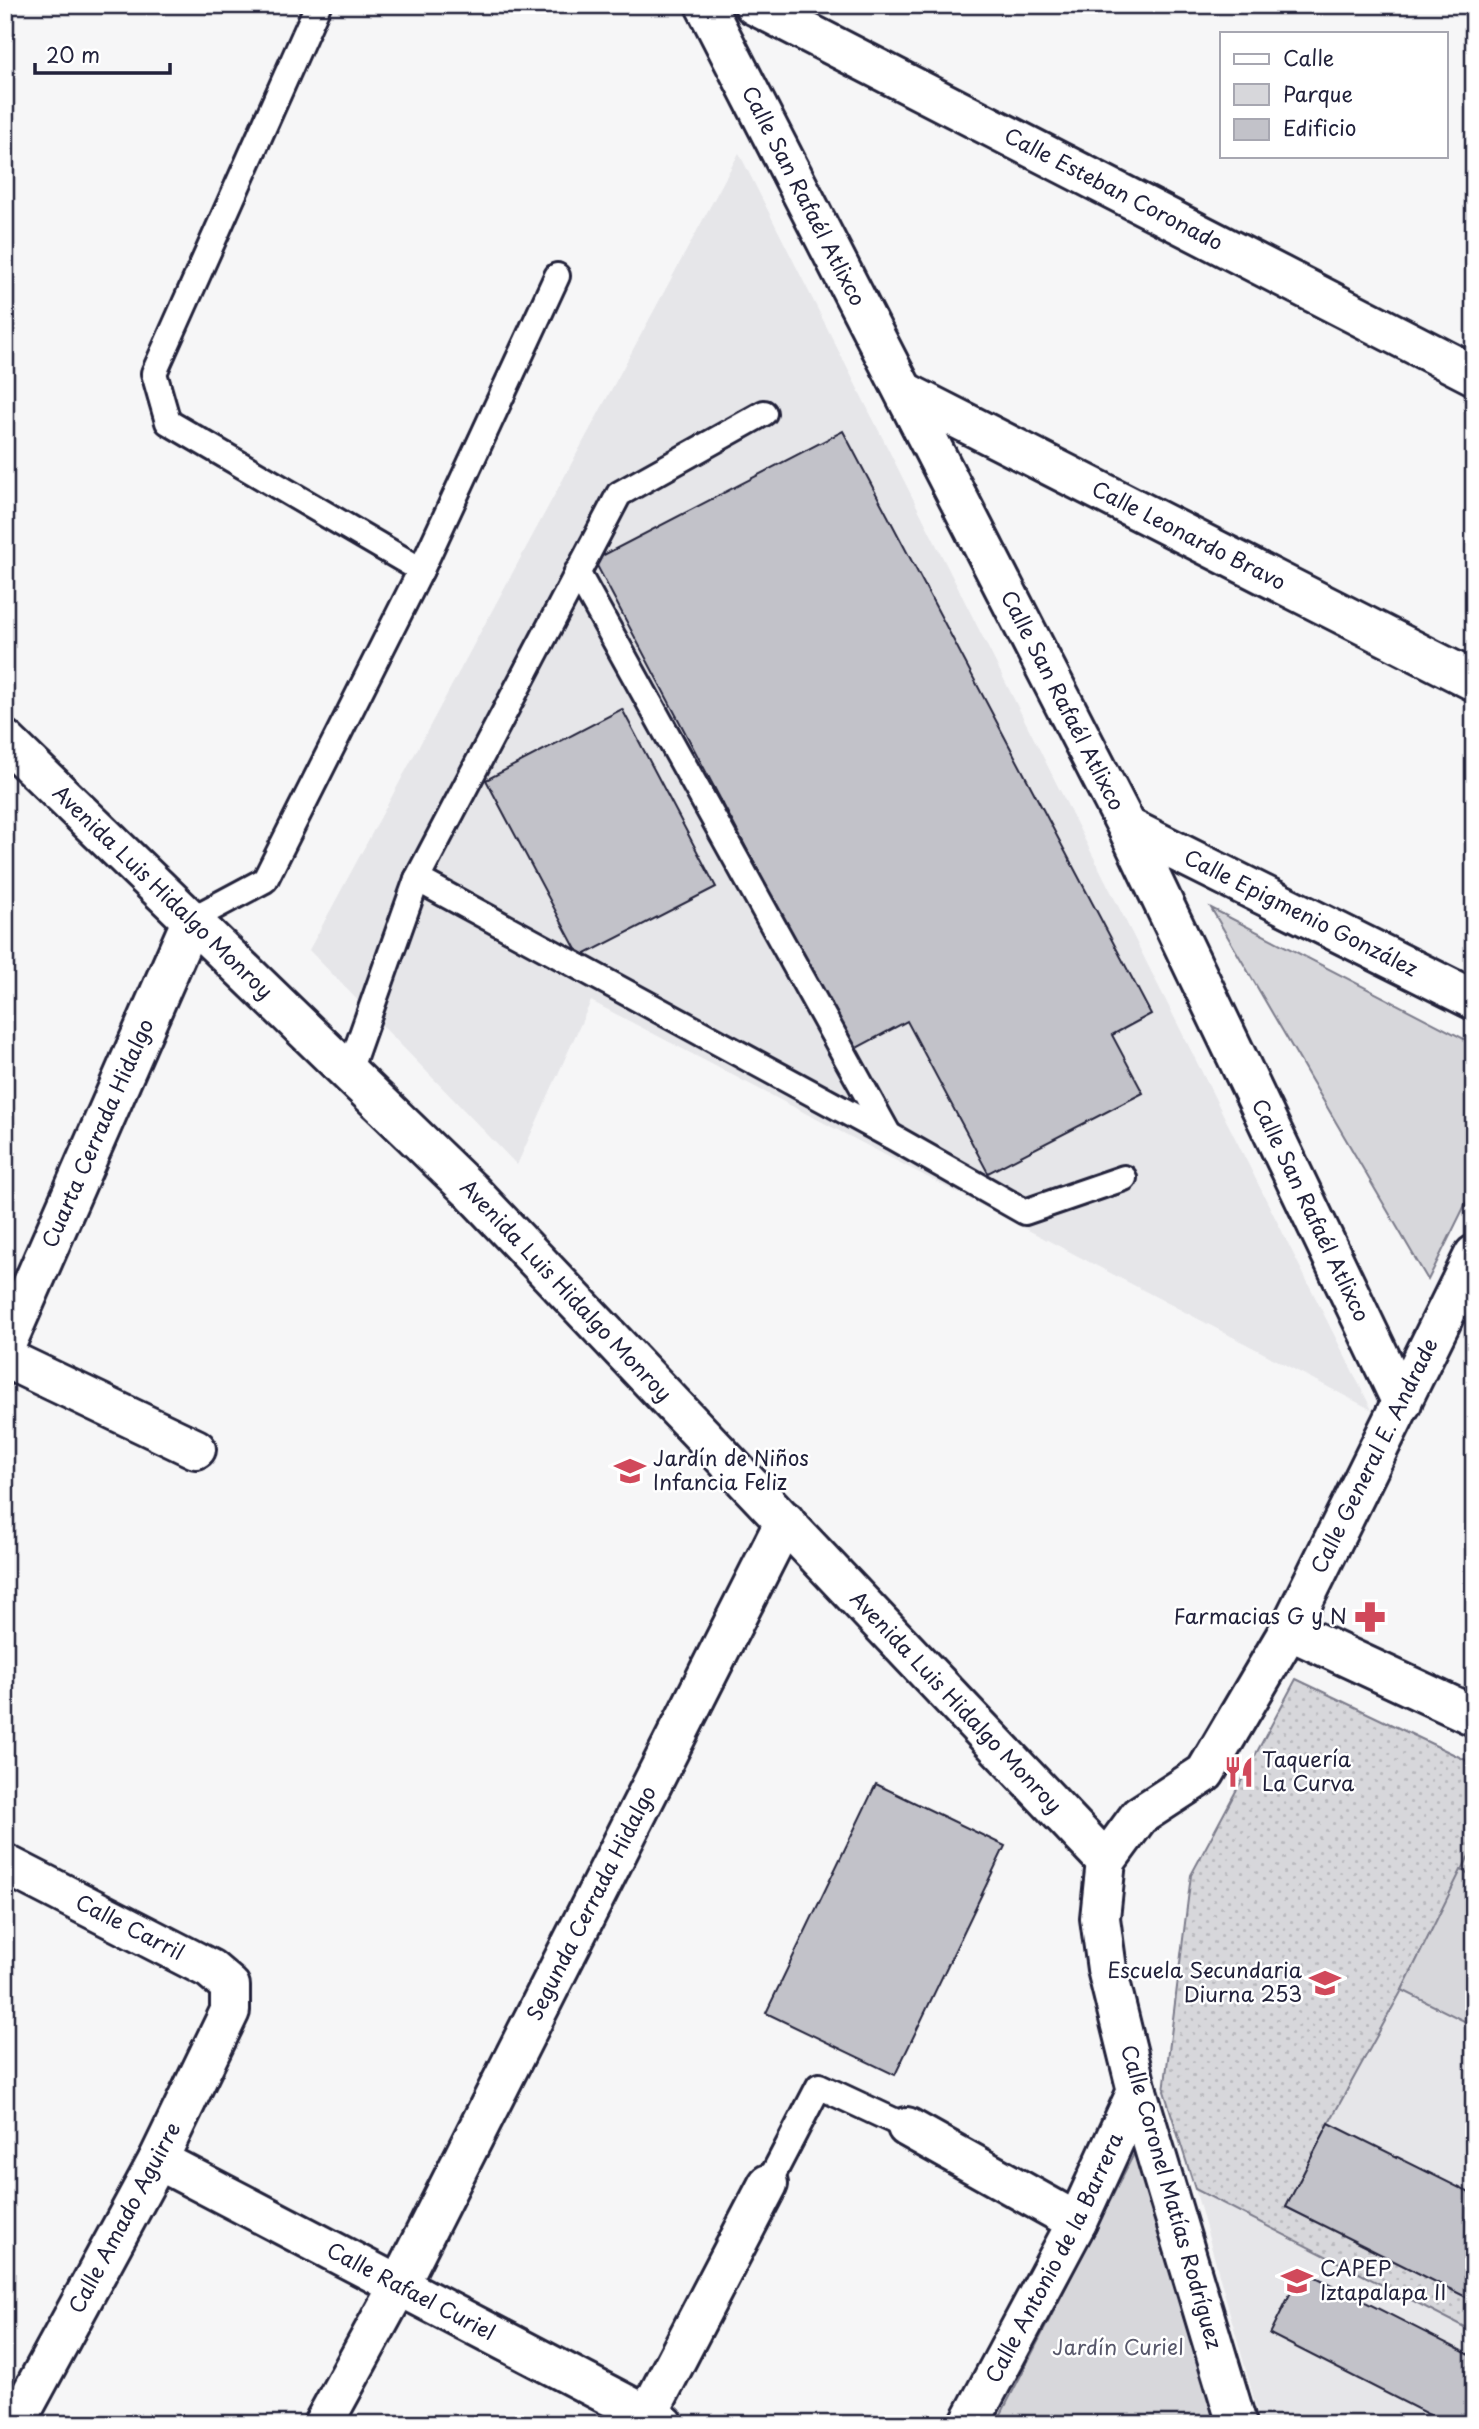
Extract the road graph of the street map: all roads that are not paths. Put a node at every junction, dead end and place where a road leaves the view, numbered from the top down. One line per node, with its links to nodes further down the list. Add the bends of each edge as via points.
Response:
1 (318, 5): 9 (lane, via 155,373 168,422)
2 (705, 5): 7 (street, Calle San Rafaél Atlixco)
3 (754, 5): 4 (street, Calle Esteban Coronado)
4 (798, 14): 6 (street, Calle Esteban Coronado)
5 (556, 276): 9 (lane)
6 (1474, 375)
7 (905, 392): 11 (street, Calle Leonardo Bravo); 13 (street, Calle San Rafaél Atlixco)
8 (764, 413): 10 (lane, via 619,494)
9 (421, 570): 15 (lane, via 265,880)
10 (578, 572): 14 (lane); 18 (lane)
11 (1474, 681)
12 (5, 740): 15 (street, Avenida Luis Hidalgo Monroy)
13 (1127, 827): 16 (street, Calle Epigmenio González); 24 (street, Calle San Rafaél Atlixco)
14 (417, 878): 17 (lane); 18 (lane)
15 (192, 919): 17 (street, Avenida Luis Hidalgo Monroy); 22 (street, Cuarta Cerrada Hidalgo)
16 (1474, 1000)
17 (349, 1072): 26 (street, Avenida Luis Hidalgo Monroy, via 470,1191)
18 (889, 1135): 19 (lane, via 1024,1212)
19 (1124, 1178)
20 (1474, 1255): 21 (street, Calle General E. Andrade)
21 (1461, 1314): 24 (street, Calle General E. Andrade)
22 (5, 1348)
23 (5, 1358): 25 (street)
24 (1402, 1403): 27 (street, Calle General E. Andrade)
25 (196, 1449)
26 (785, 1521): 29 (street, Avenida Luis Hidalgo Monroy); 37 (street, Segunda Cerrada Hidalgo)
27 (1289, 1630): 28 (street); 29 (street, Calle General E. Andrade, via 1205,1773 1139,1816)
28 (1474, 1716)
29 (1106, 1861): 32 (street, Calle Coronel Matías Rodríguez, via 1100,1918 1107,1969)
30 (5, 1864): 31 (street, Calle Carril, via 211,1969 230,1986)
31 (230, 2011): 34 (street, Calle Amado Aguirre)
32 (1137, 2091): 36 (street, Calle Antonio de la Barrera); 42 (street, Calle Coronel Matías Rodríguez)
33 (907, 2127): 35 (lane, via 819,2086); 36 (street)
34 (158, 2160): 37 (street, Calle Rafael Curiel); 39 (street, Calle Amado Aguirre)
35 (768, 2184): 38 (street)
36 (1077, 2222): 41 (street, Calle Antonio de la Barrera)
37 (398, 2287): 38 (street, Calle Rafael Curiel); 40 (street, Segunda Cerrada Hidalgo)
38 (652, 2421)
39 (15, 2424)
40 (323, 2424)
41 (969, 2424)
42 (1237, 2424)

